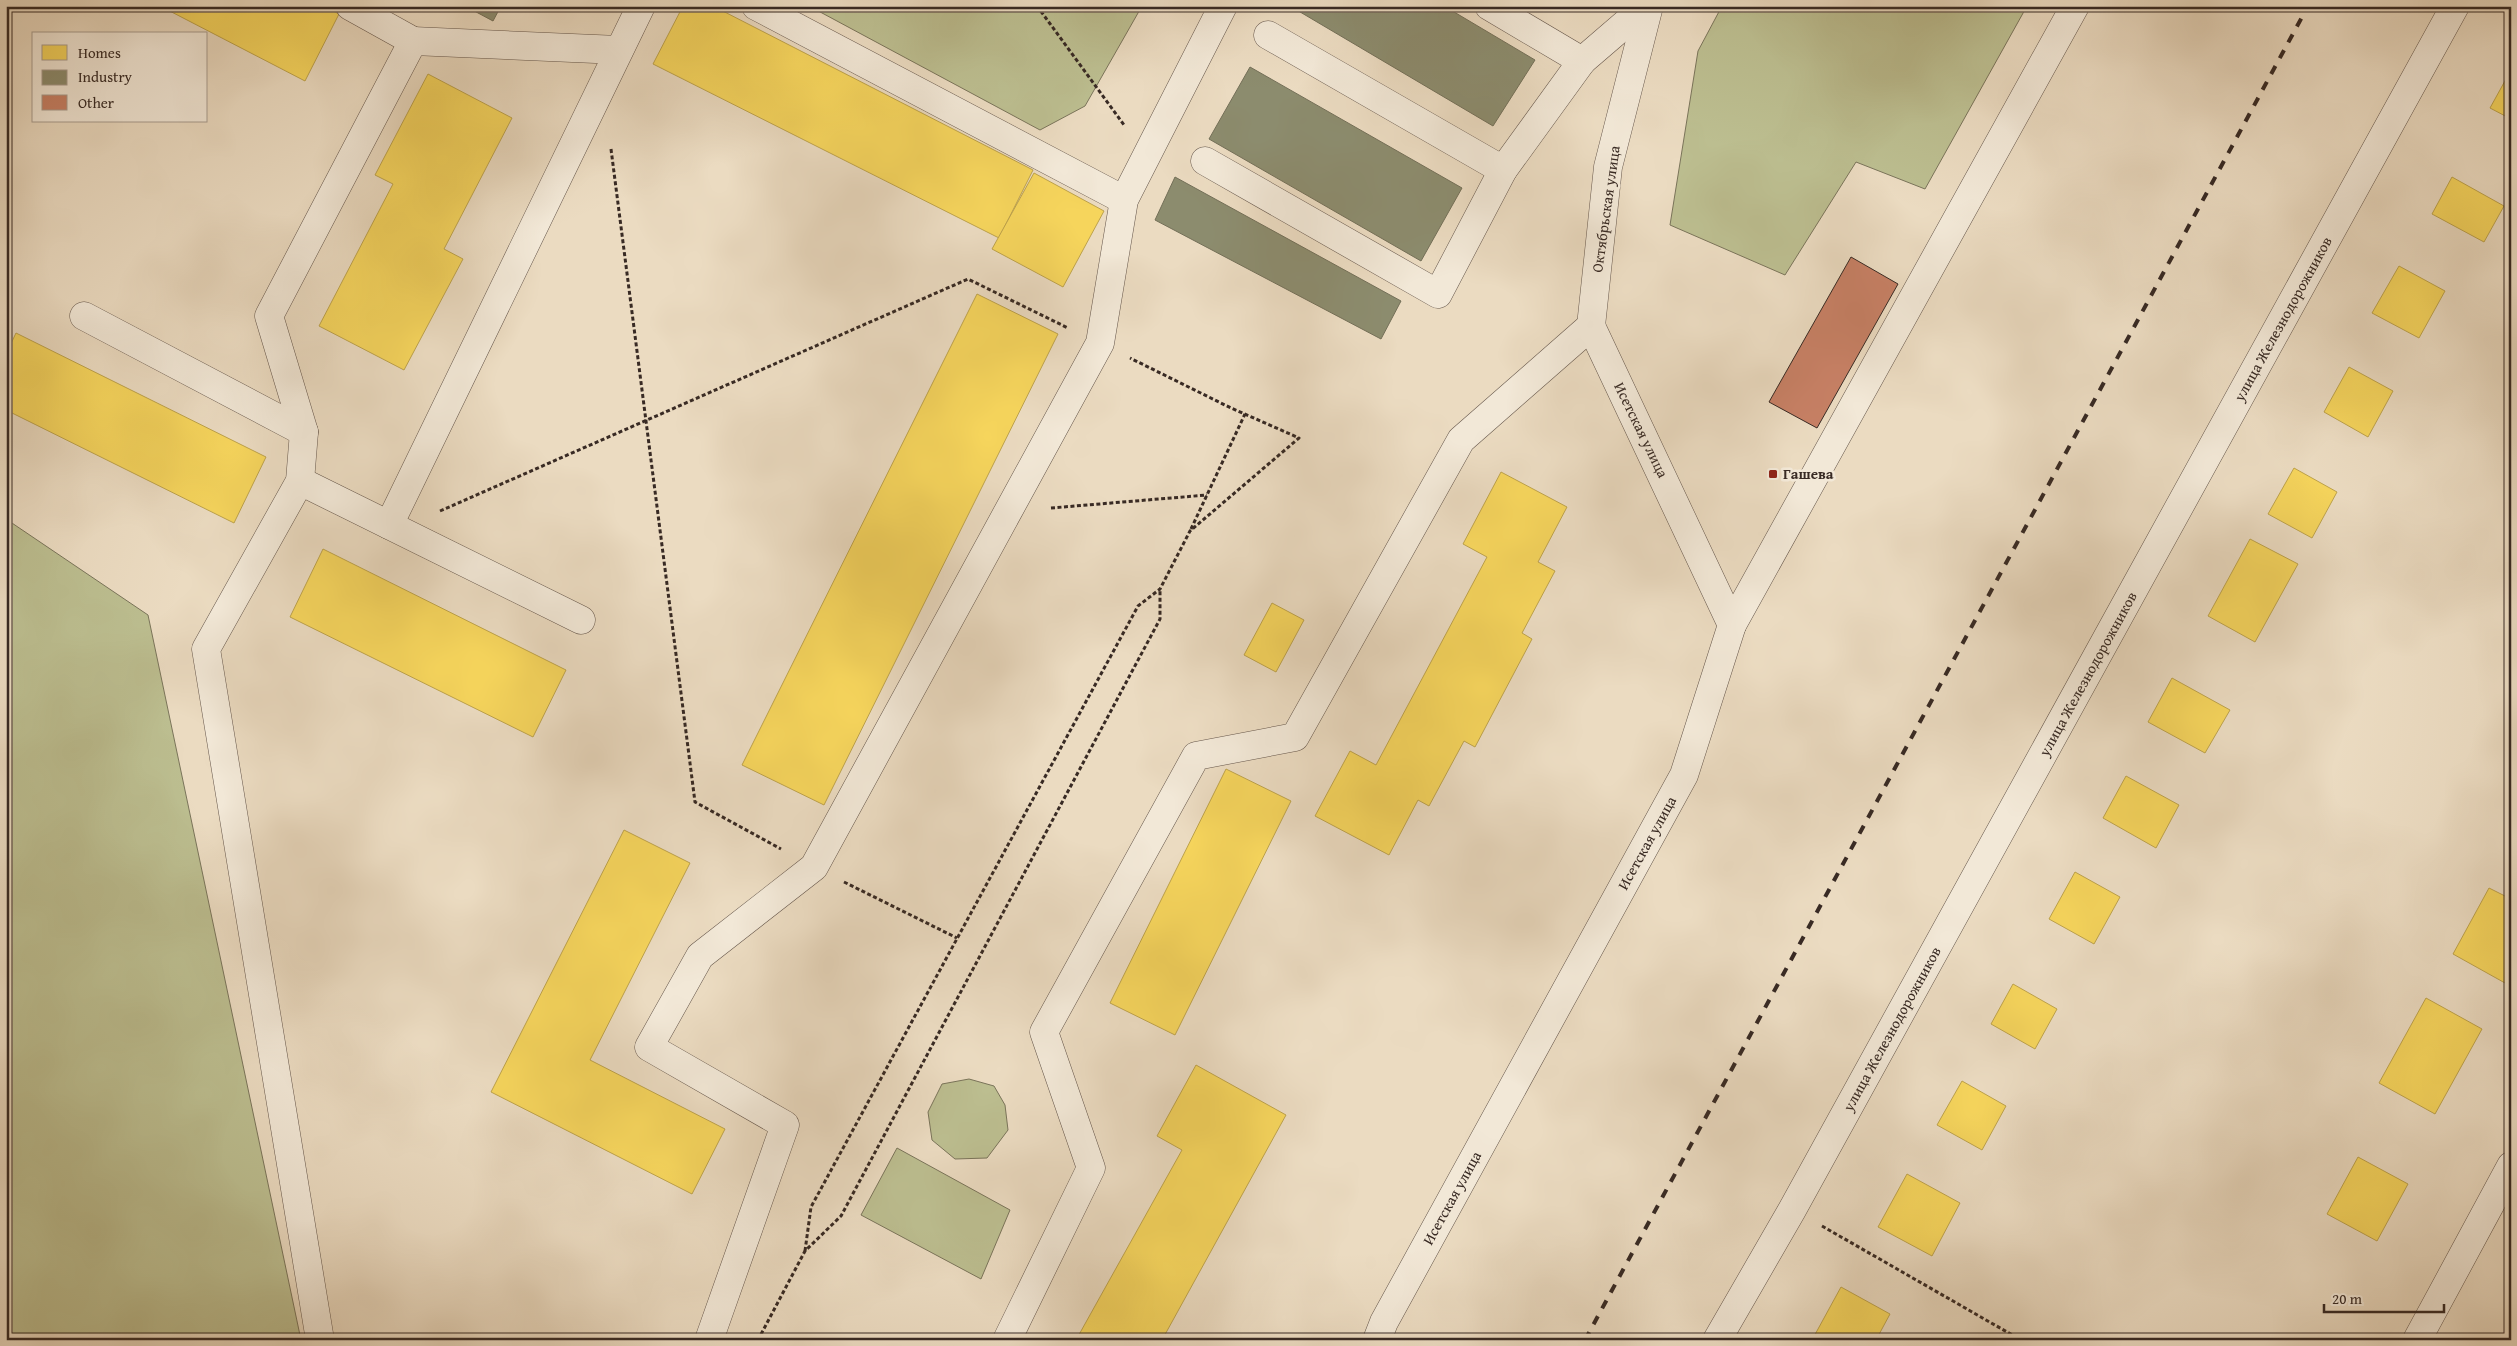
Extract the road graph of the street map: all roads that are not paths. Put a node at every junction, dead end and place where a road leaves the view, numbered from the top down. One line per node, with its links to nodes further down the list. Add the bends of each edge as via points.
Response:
1 (350, 6): 10 (street)
2 (641, 6): 11 (street)
3 (756, 6): 15 (street)
4 (1223, 6): 15 (street)
5 (1489, 6): 12 (street)
6 (1648, 6): 12 (street); 17 (street, Октябрьская улица, via 1608,167)
7 (2075, 6): 22 (street)
8 (2455, 6): 28 (street, улица Железнодорожников, via 1792,1210)
9 (1268, 35): 14 (street)
10 (413, 41): 11 (street); 18 (street, via 268,316)
11 (620, 50): 20 (street)
12 (1582, 61): 14 (street)
13 (1205, 161): 14 (street, via 1438,294)
14 (1503, 170)
15 (1124, 200): 25 (street, via 1100,343 814,867 700,956 649,1047 784,1125)
16 (84, 316): 18 (street)
17 (1590, 326): 22 (street, Исетская улица); 26 (street, via 1461,440 1296,737 1196,756 1044,1032 1091,1168)
18 (304, 432): 19 (street)
19 (300, 481): 20 (street); 24 (street, via 206,648)
20 (394, 528): 21 (street)
21 (581, 620)
22 (1732, 625): 27 (street, Исетская улица, via 1684,775)
23 (2511, 1166): 29 (street)
24 (320, 1340)
25 (709, 1340)
26 (1006, 1340)
27 (1376, 1340)
28 (1717, 1340)
29 (2417, 1340)

